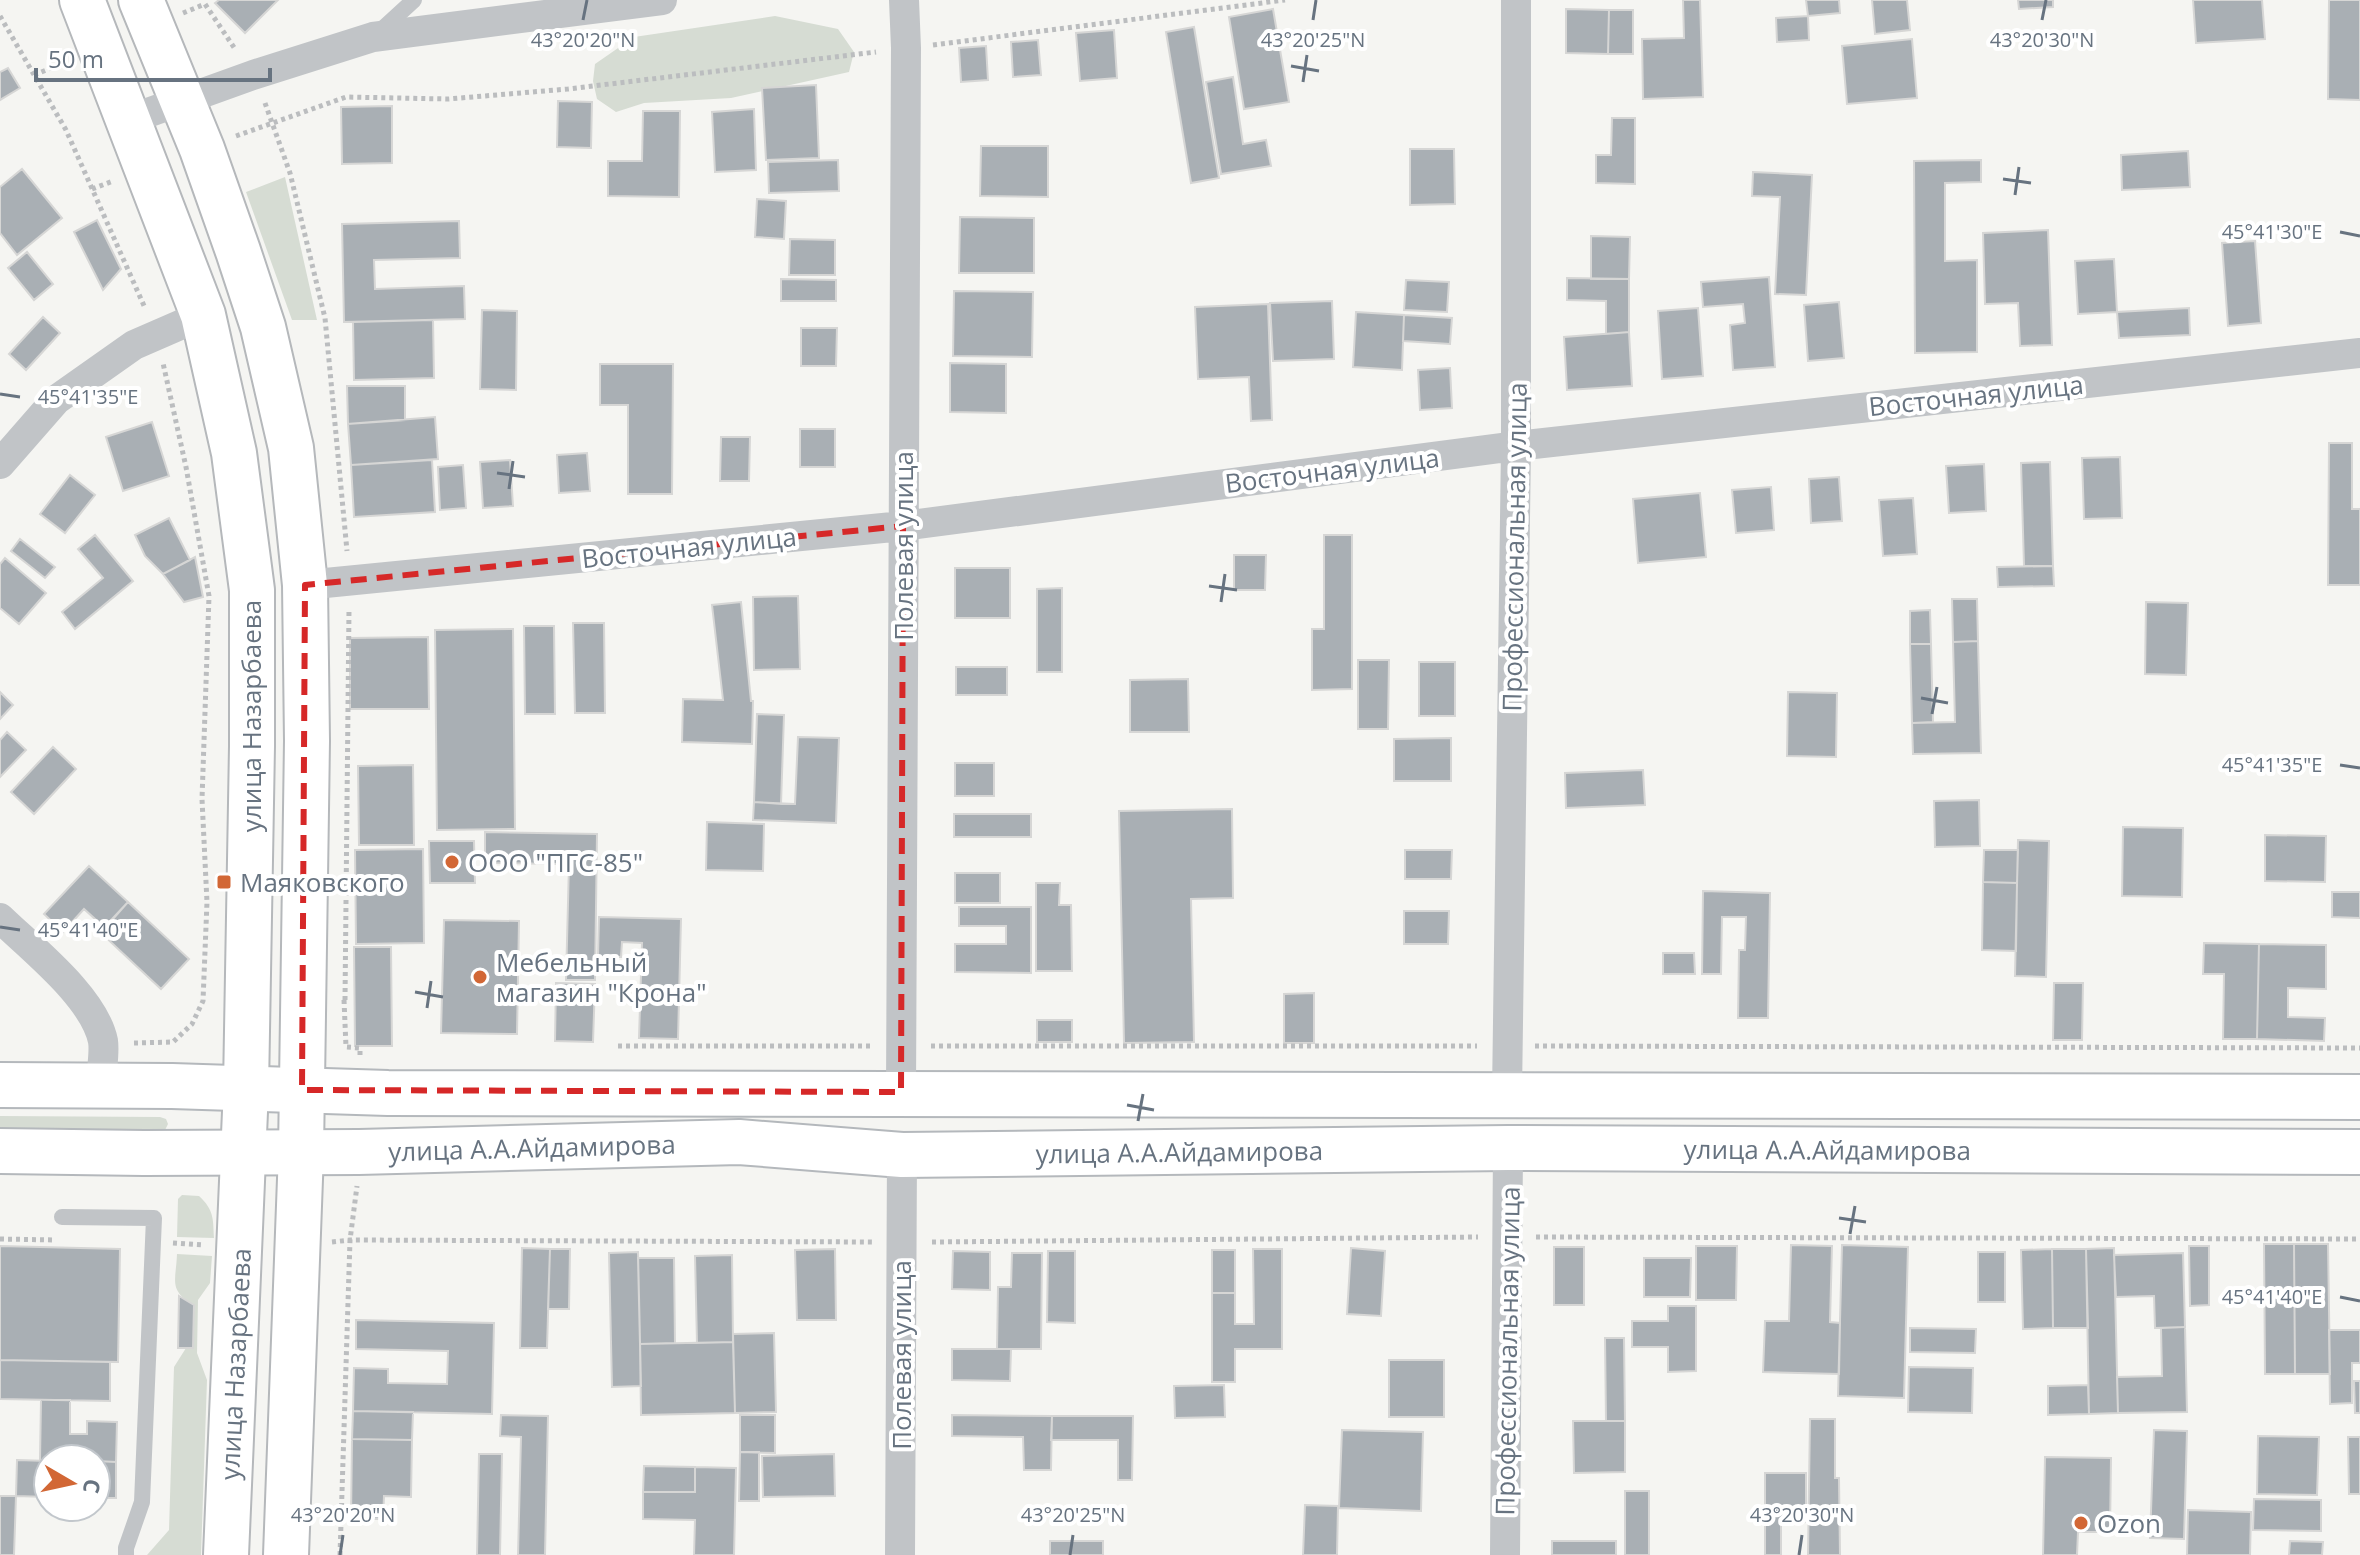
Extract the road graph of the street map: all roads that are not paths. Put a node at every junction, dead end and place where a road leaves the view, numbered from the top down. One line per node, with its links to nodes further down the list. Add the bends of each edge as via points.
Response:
1 (82, 0): 9 (main road, улица Назарбаева)
2 (141, 0): 8 (main road, улица Назарбаева)
3 (414, 0): 7 (lane)
4 (662, 0): 7 (street)
5 (904, 0): 14 (street, Полевая улица)
6 (1516, 0): 12 (street, Профессиональная улица)
7 (373, 37): 8 (street)
8 (182, 99): 9 (street); 15 (main road, улица Назарбаева, via 263,327 291,448)
9 (128, 120): 10 (main road, улица Назарбаева)
10 (203, 315): 13 (street, via 134,345 56,400); 19 (main road, улица Назарбаева, via 234,453 252,590)
11 (2360, 353): 12 (street, Восточная улица)
12 (1516, 446): 14 (street, Восточная улица); 23 (street, Профессиональная улица)
13 (0, 464)
14 (903, 526): 15 (street, Восточная улица); 21 (street, Полевая улица)
15 (305, 585): 20 (main road, улица Назарбаева)
16 (0, 918): 17 (street, via 95,1017)
17 (102, 1064): 18 (main road, улица А.А.Айдамирова); 19 (main road, улица А.А.Айдамирова)
18 (0, 1085)
19 (246, 1088): 20 (main road, улица А.А.Айдамирова); 30 (main road, улица Назарбаева)
20 (302, 1090): 22 (main road, улица А.А.Айдамирова); 28 (main road, улица Назарбаева)
21 (901, 1092): 22 (main road, улица А.А.Айдамирова); 23 (main road, улица А.А.Айдамирова)
22 (741, 1093): 25 (main road)
23 (1507, 1094): 24 (main road, улица А.А.Айдамирова)
24 (2360, 1097)
25 (739, 1142): 28 (main road, улица А.А.Айдамирова); 31 (main road, улица А.А.Айдамирова)
26 (1508, 1148): 29 (main road, улица А.А.Айдамирова); 31 (main road, улица А.А.Айдамирова); 37 (street, Профессиональная улица)
27 (0, 1151): 30 (main road, улица А.А.Айдамирова)
28 (301, 1152): 30 (main road, улица А.А.Айдамирова); 35 (main road, улица Назарбаева)
29 (2360, 1152)
30 (244, 1153): 34 (main road, улица Назарбаева)
31 (902, 1155): 36 (street, Полевая улица)
32 (62, 1217): 33 (lane, via 154,1218 142,1502)
33 (126, 1555)
34 (226, 1555)
35 (286, 1555)
36 (900, 1555)
37 (1505, 1555)

